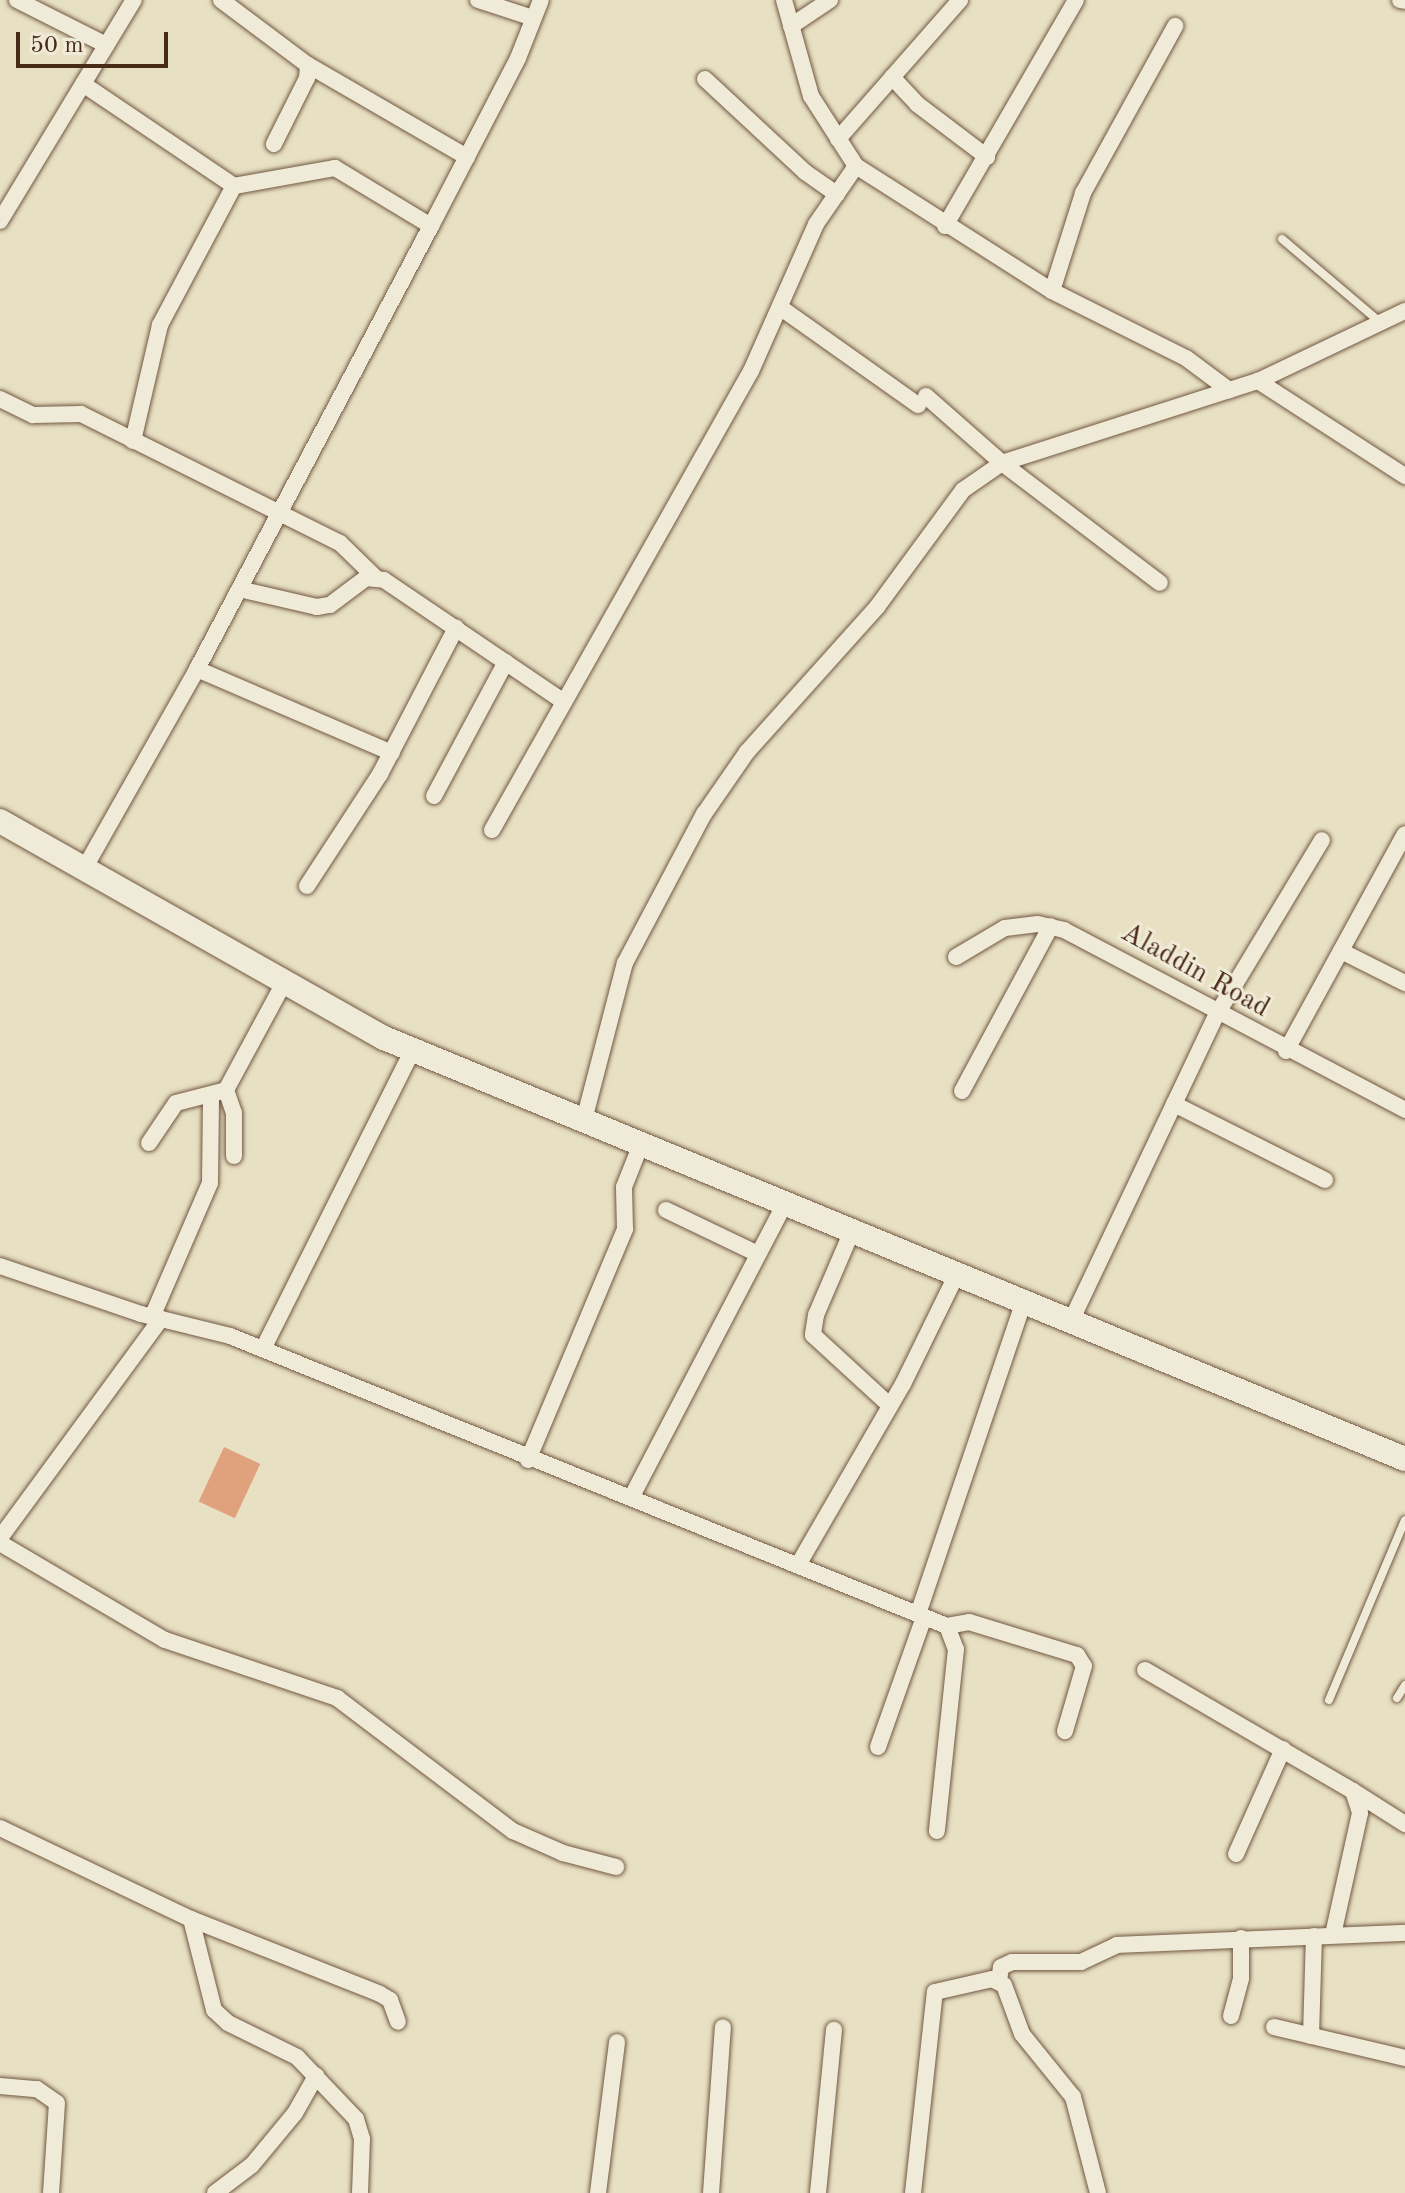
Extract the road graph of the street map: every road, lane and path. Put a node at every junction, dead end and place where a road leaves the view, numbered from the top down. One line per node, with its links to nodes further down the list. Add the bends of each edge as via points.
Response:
1 (17, 0): 13 (street)
2 (134, 0): 13 (street)
3 (221, 0): 14 (street)
4 (478, 0): 10 (street)
5 (541, 0): 10 (street)
6 (784, 0): 11 (street)
7 (830, 0): 11 (street)
8 (960, 0): 15 (street)
9 (1076, 0): 21 (street)
10 (533, 18): 20 (street)
11 (791, 26): 18 (street, via 807,86)
12 (1175, 26): 29 (street, via 1083,193)
13 (106, 45): 17 (street)
14 (308, 65): 19 (street, via 307,78); 20 (street)
15 (892, 77): 18 (street); 21 (street, via 917,104)
16 (705, 79): 24 (street, via 805,172)
17 (83, 84): 23 (street); 25 (street)
18 (838, 139): 22 (street)
19 (274, 144)
20 (467, 157): 26 (street)
21 (987, 157): 27 (street)
22 (856, 166): 24 (street); 27 (street)
23 (234, 186): 26 (street, via 335,168); 36 (street, via 160,325)
24 (837, 194): 30 (street, via 805,246)
25 (0, 221)
26 (431, 226): 39 (street)
27 (945, 226): 29 (street)
28 (1282, 239): 32 (lane)
29 (1052, 291): 34 (street, via 1186,358)
30 (781, 308): 37 (street, via 922,400); 46 (street, via 745,383)
31 (1405, 311): 32 (street)
32 (1381, 322): 33 (street)
33 (1258, 381): 34 (street); 38 (street)
34 (1229, 390): 37 (street)
35 (0, 399): 36 (street, via 33,415 81,414)
36 (133, 441): 39 (street)
37 (1002, 463): 41 (street); 67 (street, via 963,490 877,607 724,781 625,963)
38 (1405, 476)
39 (277, 516): 40 (street, via 340,543); 42 (street)
40 (375, 577): 42 (street, via 360,581 330,605 317,607); 43 (street)
41 (1160, 583)
42 (239, 589): 45 (street)
43 (456, 628): 44 (street); 47 (street)
44 (506, 662): 46 (street); 48 (street)
45 (197, 669): 47 (street); 53 (street)
46 (563, 701): 50 (street)
47 (392, 753): 54 (street)
48 (434, 796)
49 (0, 821): 53 (street)
50 (492, 830)
51 (1405, 834): 56 (street)
52 (1322, 840): 60 (street)
53 (84, 869): 58 (street)
54 (307, 886)
55 (1051, 926): 57 (street, via 1005,928); 60 (street, Aladdin Road); 63 (street)
56 (1341, 951): 59 (street); 62 (street)
57 (956, 957)
58 (285, 981): 61 (street); 64 (street)
59 (1405, 983)
60 (1217, 1014): 62 (street, Aladdin Road); 65 (street)
61 (413, 1050): 67 (street); 81 (street)
62 (1286, 1051): 66 (street, Aladdin Road)
63 (962, 1091)
64 (218, 1093): 68 (street, via 176,1103); 70 (street, via 234,1113); 79 (street, via 210,1183)
65 (1174, 1104): 71 (street); 80 (street)
66 (1405, 1110)
67 (584, 1120): 69 (street)
68 (149, 1143)
69 (641, 1144): 72 (street); 84 (street, via 624,1187 625,1229)
70 (234, 1156)
71 (1325, 1180)
72 (785, 1203): 74 (street); 75 (street)
73 (666, 1210): 75 (street)
74 (852, 1231): 77 (street); 82 (street, via 816,1315 813,1335)
75 (758, 1254): 85 (street)
76 (0, 1266): 79 (street)
77 (957, 1274): 78 (street); 82 (street)
78 (1024, 1301): 80 (street); 89 (street)
79 (157, 1318): 81 (street); 87 (street)
80 (1071, 1321): 83 (street)
81 (263, 1349): 84 (street)
82 (889, 1405): 88 (street)
83 (1404, 1457)
84 (528, 1460): 85 (street)
85 (631, 1498): 88 (street)
86 (1405, 1520): 94 (lane)
87 (0, 1541): 103 (street, via 165,1640 337,1698 513,1831 563,1853)
88 (798, 1565): 89 (street)
89 (921, 1616): 90 (street); 96 (street)
90 (947, 1626): 95 (street, via 980,1625 1077,1655 1084,1666); 101 (street, via 956,1649)
91 (1145, 1670): 97 (street)
92 (1405, 1685): 93 (lane)
93 (1397, 1698)
94 (1329, 1700)
95 (1065, 1731)
96 (878, 1747)
97 (1283, 1749): 98 (street); 102 (street)
98 (1353, 1791): 99 (street); 106 (street, via 1360,1813)
99 (1405, 1824)
100 (0, 1828): 104 (street)
101 (937, 1831)
102 (1236, 1854)
103 (616, 1867)
104 (191, 1919): 111 (street, via 380,1994 390,2000); 118 (street, via 214,2010 228,2023 297,2057)
105 (1405, 1933): 106 (street)
106 (1333, 1935): 107 (street)
107 (1314, 1936): 108 (street); 115 (street)
108 (1241, 1938): 109 (street, via 1117,1945 1070,1963 1012,1962 1001,1967); 110 (street, via 1241,1978)
109 (999, 1981): 126 (street, via 935,1992); 127 (street, via 1022,2034 1073,2097)
110 (1231, 2016)
111 (398, 2022)
112 (723, 2027): 124 (street)
113 (1274, 2027): 115 (street)
114 (834, 2030): 125 (street)
115 (1311, 2036): 117 (street)
116 (617, 2042): 123 (street)
117 (1405, 2058)
118 (318, 2077): 121 (street, via 252,2165); 122 (street, via 361,2131)
119 (0, 2086): 120 (street, via 37,2089 57,2103)
120 (51, 2193)
121 (215, 2193)
122 (360, 2193)
123 (598, 2193)
124 (711, 2193)
125 (818, 2193)
126 (913, 2193)
127 (1098, 2193)

